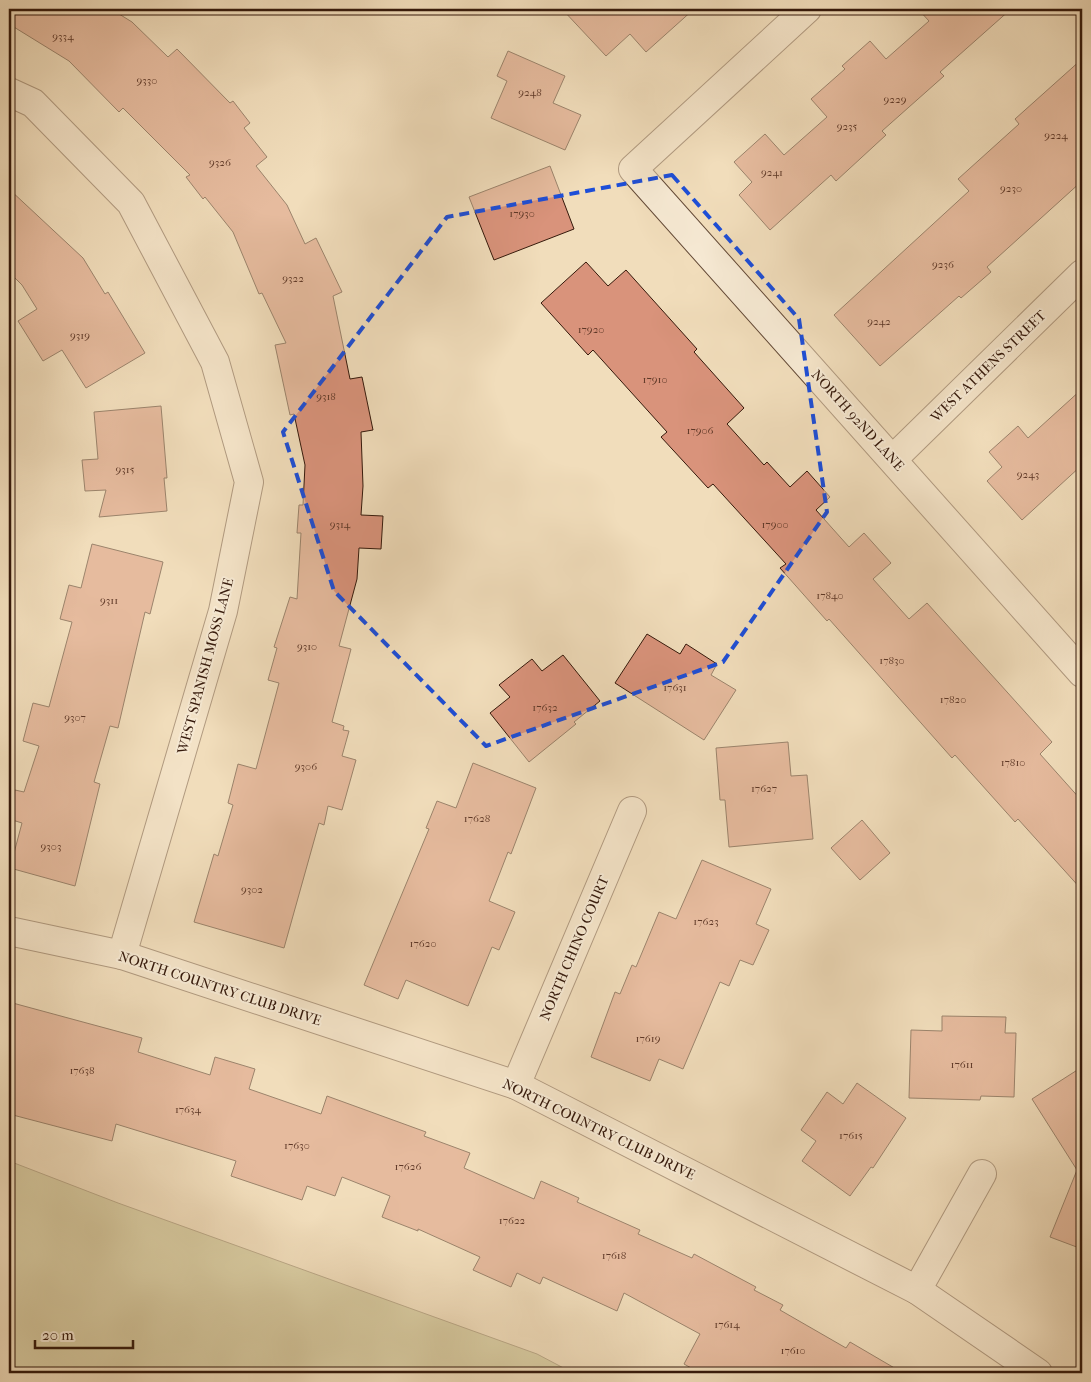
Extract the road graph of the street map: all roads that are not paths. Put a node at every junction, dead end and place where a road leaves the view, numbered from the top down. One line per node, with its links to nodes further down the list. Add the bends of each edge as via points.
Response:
1 (806, 9): 4 (street, NORTH 92ND LANE, via 633,169)
2 (9, 92): 8 (street, WEST SPANISH MOSS LANE, via 33,104 131,203 215,362 249,482 223,611)
3 (1082, 274): 4 (street, WEST ATHENS STREET)
4 (893, 459): 5 (street, NORTH 92ND LANE)
5 (1082, 673)
6 (632, 811): 9 (street, NORTH CHINO COURT)
7 (9, 932): 8 (street, NORTH COUNTRY CLUB DRIVE)
8 (122, 955): 9 (street, NORTH COUNTRY CLUB DRIVE)
9 (516, 1085): 11 (street, NORTH COUNTRY CLUB DRIVE)
10 (982, 1174): 11 (street)
11 (917, 1290): 12 (street, NORTH COUNTRY CLUB DRIVE)
12 (1038, 1373)

